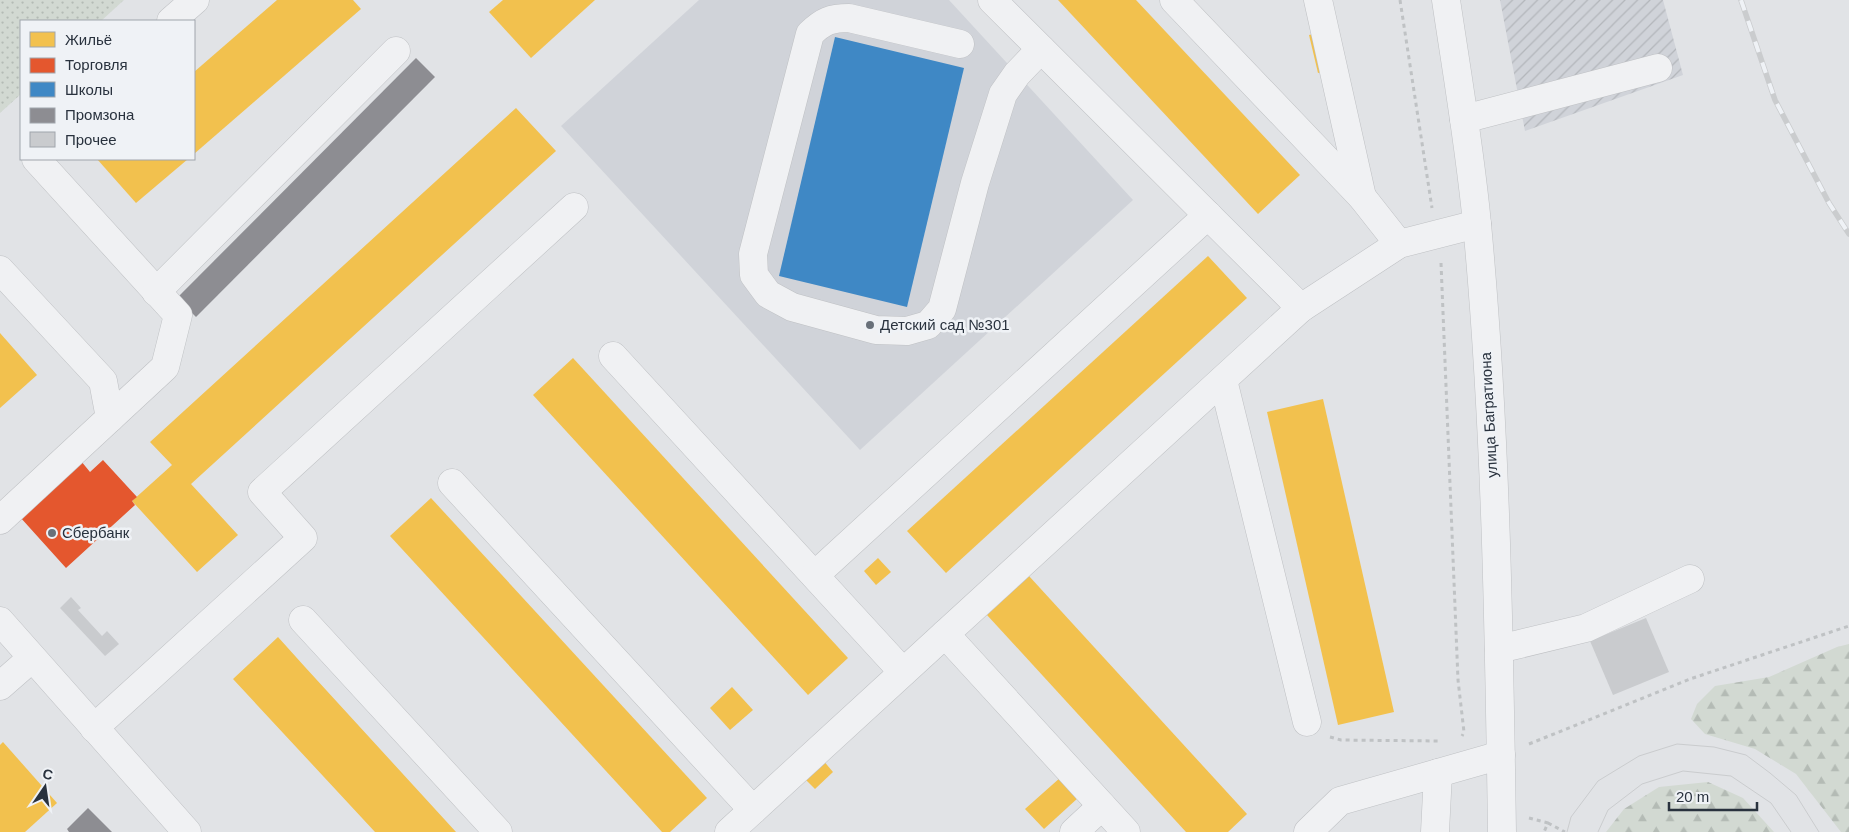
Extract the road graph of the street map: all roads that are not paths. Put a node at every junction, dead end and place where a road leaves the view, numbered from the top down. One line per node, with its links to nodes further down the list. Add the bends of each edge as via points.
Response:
1 (195, 0): 6 (street)
2 (992, 0): 8 (street)
3 (1174, 0): 13 (street)
4 (1318, 0): 13 (street)
5 (1446, 0): 11 (street, улица Багратиона)
6 (172, 20)
7 (960, 44): 8 (street, via 849,18 833,18 810,34 753,254 754,275 768,294 792,306 876,330 907,331 928,325 942,309 975,183 1003,94)
8 (1041, 49): 15 (street)
9 (396, 51): 19 (street)
10 (1658, 68): 11 (street)
11 (1464, 119): 16 (street, улица Багратиона)
12 (37, 160): 19 (street)
13 (1362, 197): 17 (street)
14 (574, 207): 36 (street, via 262,492 304,538)
15 (1208, 215): 20 (street); 26 (street)
16 (1477, 224): 17 (street); 31 (street, улица Багратиона, via 1492,452)
17 (1399, 244): 20 (street)
18 (0, 270): 23 (street, via 103,381)
19 (156, 292): 23 (street, via 178,315 165,367)
20 (1301, 308): 22 (street)
21 (613, 356): 26 (street)
22 (1223, 380): 30 (street); 35 (street)
23 (110, 418): 25 (street)
24 (452, 483): 40 (street)
25 (0, 520)
26 (815, 575): 33 (street)
27 (1690, 579): 31 (street, via 1586,628)
28 (303, 620): 42 (street)
29 (0, 622): 32 (street)
30 (944, 634): 33 (street); 39 (street)
31 (1499, 649): 37 (street, улица Багратиона)
32 (32, 658): 34 (street); 36 (street)
33 (903, 672): 40 (street)
34 (0, 686)
35 (1307, 722)
36 (94, 728): 41 (street)
37 (1501, 755): 38 (street); 48 (street, улица Багратиона)
38 (1438, 773): 46 (street, via 1340,801); 47 (street)
39 (1102, 806): 44 (street); 45 (street)
40 (753, 810): 43 (street)
41 (187, 832)
42 (498, 832)
43 (729, 832)
44 (1074, 832)
45 (1126, 832)
46 (1308, 832)
47 (1435, 832)
48 (1502, 832)

